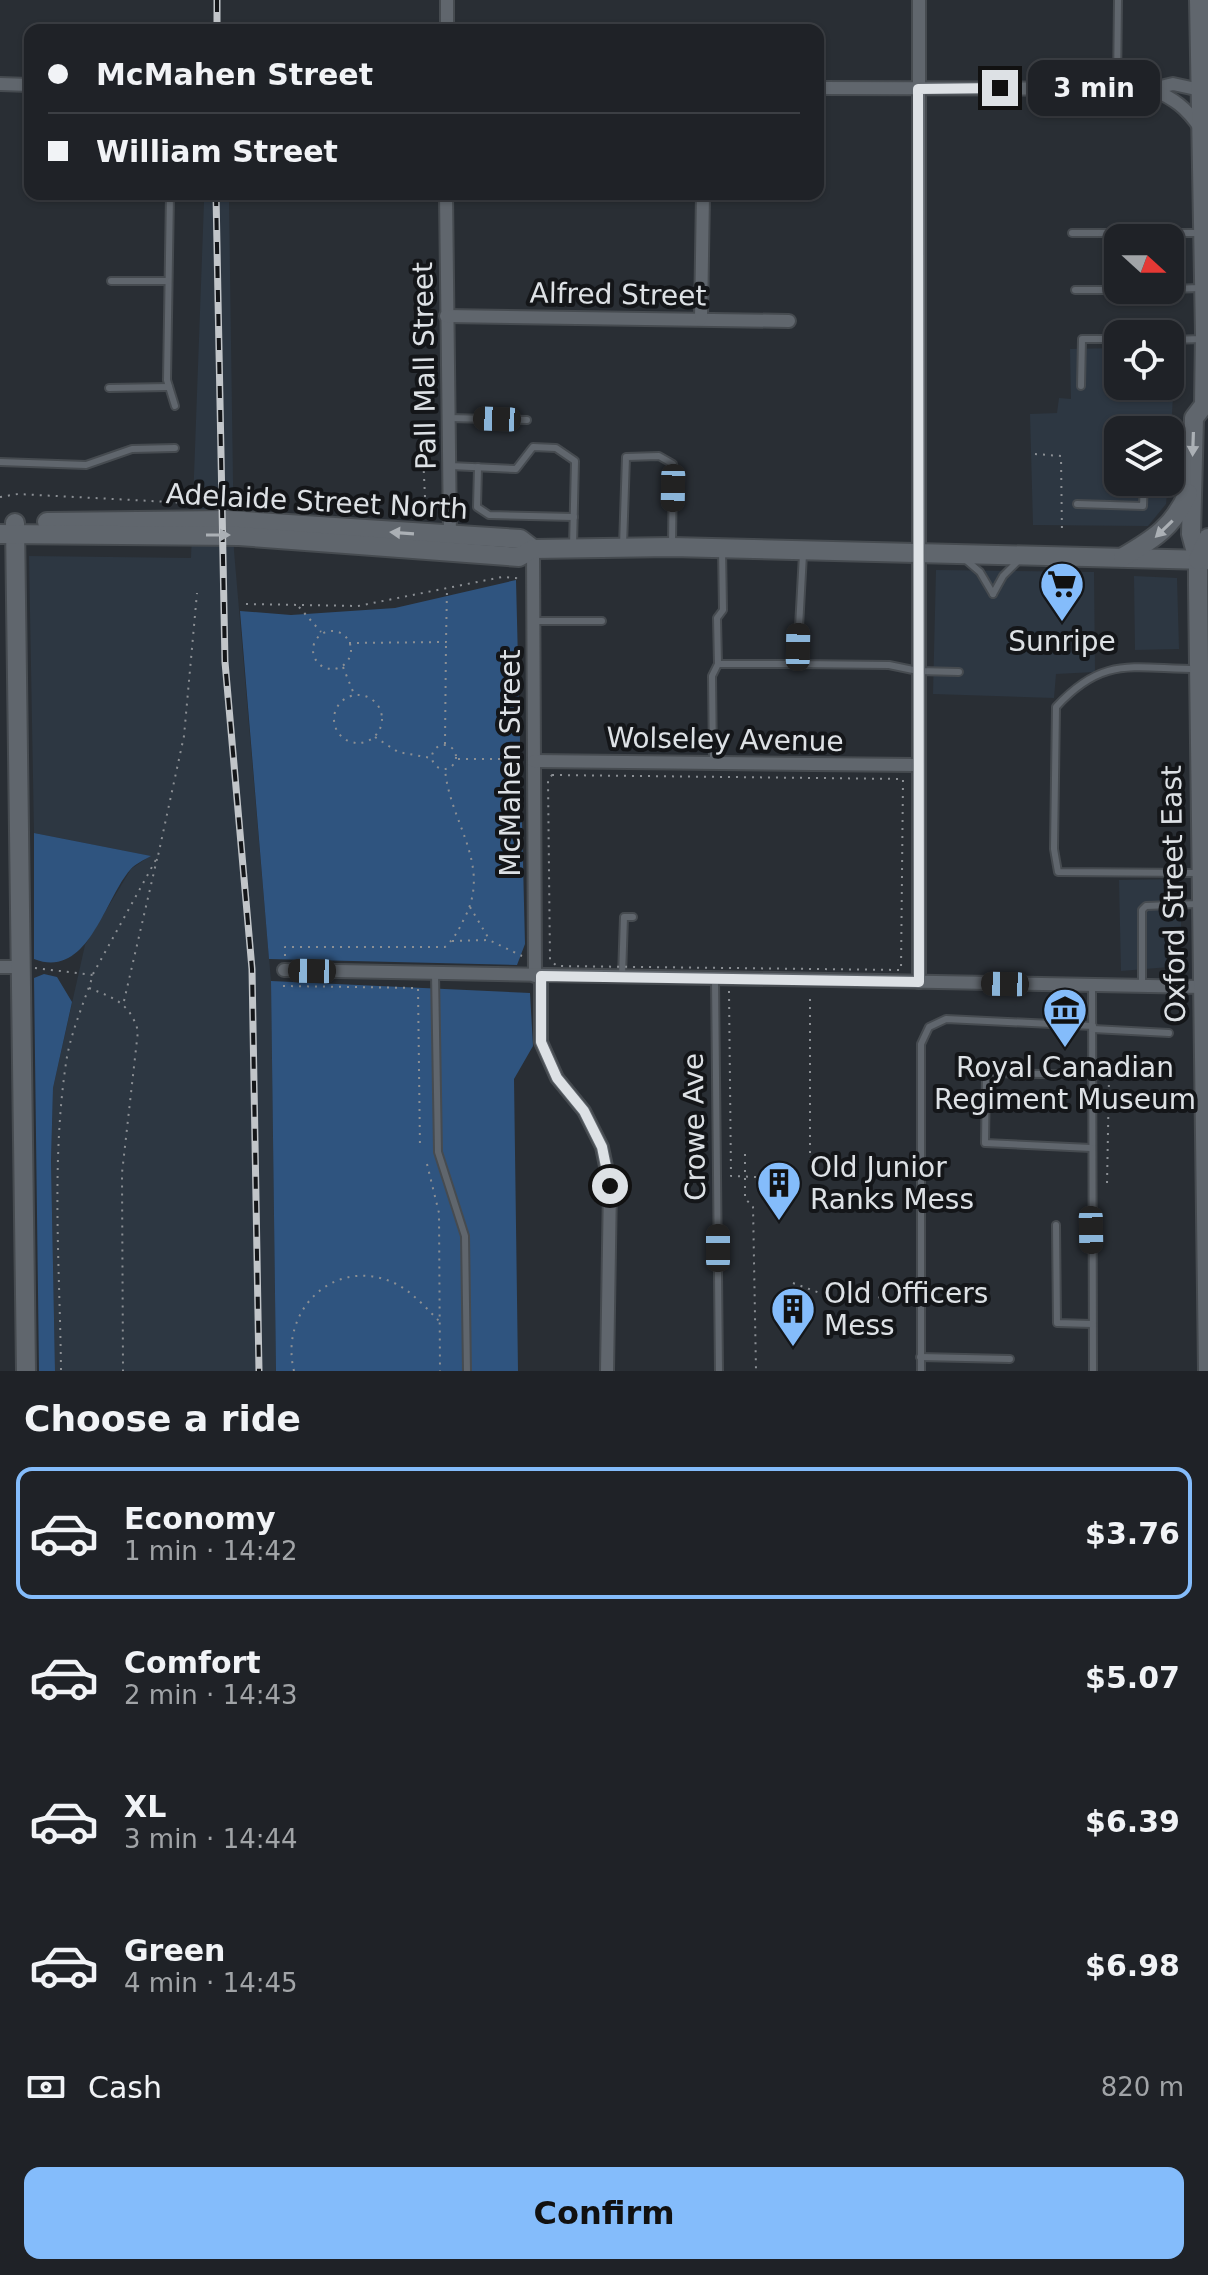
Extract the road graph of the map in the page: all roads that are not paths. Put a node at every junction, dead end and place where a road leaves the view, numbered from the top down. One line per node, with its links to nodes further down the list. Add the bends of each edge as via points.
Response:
1 (447, 0): 5 (street)
2 (919, 0): 11 (street)
3 (1118, 0): 10 (lane)
4 (1199, 0): 6 (main road, Oxford Street East)
5 (447, 24)
6 (1204, 55): 13 (main road, Oxford Street East)
7 (0, 84): 8 (street)
8 (24, 85)
9 (824, 88): 11 (street)
10 (1117, 88): 11 (street); 12 (street)
11 (918, 89): 56 (street)
12 (1152, 89): 13 (street, via 1173,84); 14 (street, via 1184,106)
13 (1204, 91): 14 (main road, Oxford Street East)
14 (1201, 129): 19 (main road, Oxford Street East)
15 (170, 200): 21 (lane)
16 (446, 200): 26 (street, Pall Mall Street)
17 (703, 200): 27 (street)
18 (1072, 233): 19 (lane)
19 (1203, 233): 22 (main road, Oxford Street East)
20 (111, 281): 21 (lane)
21 (168, 281): 33 (lane)
22 (1204, 288): 23 (lane); 31 (main road, Oxford Street East)
23 (1184, 289)
24 (1075, 290): 25 (lane)
25 (1104, 290)
26 (446, 316): 27 (street, Alfred Street); 37 (street, Pall Mall Street)
27 (701, 319): 28 (street, Alfred Street)
28 (789, 321)
29 (1104, 339): 32 (lane, via 1082,339)
30 (1184, 341): 31 (lane)
31 (1206, 343): 36 (main road, Oxford Street East)
32 (1081, 386)
33 (169, 387): 34 (lane); 35 (lane)
34 (109, 388)
35 (175, 406)
36 (1206, 408): 43 (main road, Oxford Street East, one-way to 43, via 1194,418)
37 (449, 418): 38 (lane); 41 (street, Pall Mall Street)
38 (527, 420)
39 (175, 448): 40 (lane, via 132,449 86,465)
40 (0, 462)
41 (450, 466): 42 (lane); 48 (street, Pall Mall Street)
42 (478, 467): 46 (lane, via 477,507 489,515); 46 (lane, via 516,469 533,447 556,448 575,461)
43 (1192, 486): 59 (main road, one-way to 59, via 1183,508 1163,532); 60 (main road, Oxford Street East, via 1191,534)
44 (1143, 496): 45 (lane, via 1143,506)
45 (1077, 504)
46 (574, 517): 54 (lane)
47 (8, 528): 48 (main road, Adelaide Street North, one-way to 47, via 227,520); 52 (main road, Adelaide Street North, one-way to 52, via 239,536 519,557); 76 (main road)
48 (450, 536): 52 (main road, Adelaide Street North, via 520,539)
49 (1208, 538): 60 (main road, Oxford Street East)
50 (672, 547): 51 (main road, Adelaide Street North); 53 (main road, Adelaide Street North); 53 (lane, via 673,464 659,456 626,457)
51 (722, 548): 55 (main road, Adelaide Street North); 63 (lane)
52 (533, 549): 54 (main road, Adelaide Street North); 61 (street, McMahen Street)
53 (623, 549): 54 (main road, Adelaide Street North)
54 (572, 550)
55 (803, 551): 56 (main road, Adelaide Street North); 64 (lane)
56 (919, 554): 57 (main road, Adelaide Street North); 66 (street)
57 (960, 555): 58 (main road, Adelaide Street North); 58 (lane, via 980,572 993,594)
58 (1024, 556): 59 (main road, Adelaide Street North)
59 (1121, 558): 60 (main road, Adelaide Street North)
60 (1203, 560): 65 (main road, Oxford Street East)
61 (533, 621): 62 (lane); 69 (street, McMahen Street)
62 (602, 621)
63 (718, 664): 64 (lane); 70 (lane, via 712,676)
64 (797, 664): 66 (lane, via 889,665)
65 (1198, 669): 68 (main road, Oxford Street East); 72 (lane, via 1106,669 1079,682 1056,707 1054,849 1058,872)
66 (918, 671): 67 (lane); 71 (street)
67 (959, 672)
68 (1203, 728): 72 (main road, Oxford Street East)
69 (534, 761): 70 (street, Wolseley Avenue); 80 (street, McMahen Street)
70 (713, 763): 71 (street, Wolseley Avenue)
71 (916, 765): 82 (street)
72 (1201, 873): 73 (main road, Oxford Street East)
73 (1201, 904): 84 (lane, via 1142,910); 85 (main road, Oxford Street East)
74 (633, 917): 78 (lane, via 624,917)
75 (0, 967): 76 (street)
76 (23, 967): 96 (main road)
77 (284, 970): 79 (street)
78 (622, 972): 80 (street); 81 (street)
79 (435, 973): 80 (street); 97 (lane, via 438,1152 465,1236)
80 (538, 976): 98 (street, McMahen Street, via 541,1042 557,1078 584,1111 602,1147 610,1186)
81 (715, 979): 82 (street); 99 (lane, Crowe Ave)
82 (919, 982): 83 (street)
83 (1092, 985): 84 (street); 86 (lane)
84 (1142, 986): 85 (street)
85 (1204, 995): 89 (main road, Oxford Street East)
86 (1093, 1028): 87 (lane); 88 (lane); 94 (lane, via 946,1019 929,1027 921,1044)
87 (1169, 1033)
88 (1092, 1075): 90 (lane); 90 (lane, via 986,1073 985,1143)
89 (1206, 1108): 92 (main road, Oxford Street East)
90 (1091, 1148): 93 (lane)
91 (1056, 1225): 93 (lane, via 1057,1323)
92 (1207, 1233): 102 (main road, Oxford Street East)
93 (1092, 1324): 101 (lane)
94 (920, 1357): 95 (lane); 100 (lane)
95 (1010, 1359)
96 (26, 1371)
97 (467, 1371)
98 (607, 1371)
99 (719, 1371)
100 (921, 1371)
101 (1093, 1371)
102 (1208, 1371)

